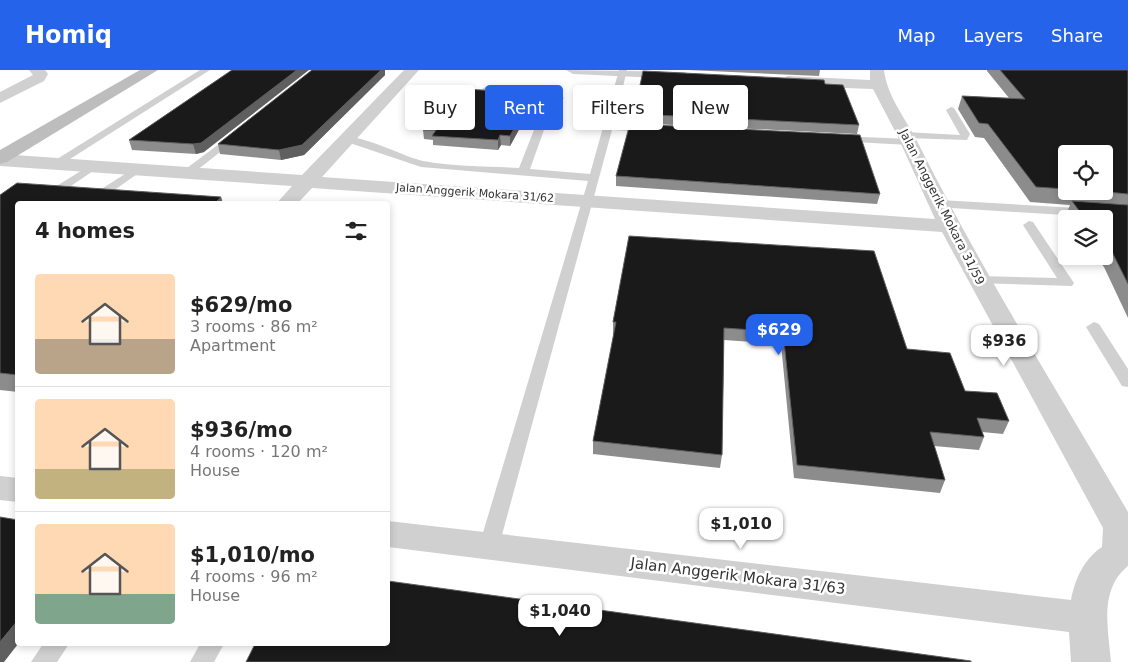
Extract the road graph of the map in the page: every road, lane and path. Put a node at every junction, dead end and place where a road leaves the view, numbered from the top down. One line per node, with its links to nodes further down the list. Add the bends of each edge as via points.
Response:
1 (36, 70): 12 (street, via 41,74 39,78)
2 (127, 70): 22 (street)
3 (151, 70): 23 (street)
4 (206, 70): 24 (lane)
5 (412, 70): 21 (street)
6 (573, 70): 7 (street)
7 (622, 71): 8 (street); 11 (lane)
8 (691, 76)
9 (878, 78): 10 (street); 20 (street, Jalan Anggerik Mokara 31/59)
10 (770, 80)
11 (618, 85)
12 (0, 98)
13 (951, 110): 20 (lane, via 964,131 963,138)
14 (539, 130): 27 (lane)
15 (607, 130): 29 (lane)
16 (663, 130): 17 (lane)
17 (666, 130)
18 (240, 131): 28 (lane)
19 (832, 138): 20 (lane)
20 (908, 139): 35 (street, Jalan Anggerik Mokara 31/59)
21 (346, 140): 27 (lane, via 421,164); 30 (street)
22 (0, 141)
23 (0, 159): 24 (street, Jalan Anggerik Mokara 31/62)
24 (55, 164): 25 (street, Jalan Anggerik Mokara 31/62)
25 (92, 167): 26 (street, Jalan Anggerik Mokara 31/62); 31 (lane, via 58,190 15,194)
26 (136, 170): 28 (street, Jalan Anggerik Mokara 31/62); 32 (lane, via 107,190 107,195)
27 (523, 172): 29 (lane)
28 (187, 173): 30 (street, Jalan Anggerik Mokara 31/62)
29 (595, 178): 34 (lane)
30 (307, 182): 33 (street); 34 (street, Jalan Anggerik Mokara 31/62)
31 (0, 199)
32 (114, 201)
33 (289, 201)
34 (589, 201): 35 (street, Jalan Anggerik Mokara 31/62); 43 (lane)
35 (944, 215): 36 (lane); 38 (street, Jalan Anggerik Mokara 31/59)
36 (1128, 215)
37 (1028, 225): 38 (lane, via 1067,283)
38 (978, 280): 41 (street, Jalan Anggerik Mokara 31/59)
39 (1094, 327): 40 (lane)
40 (1128, 382)
41 (1124, 528): 44 (street, Jalan Anggerik Mokara 31/59, via 1119,553 1101,568 1091,589)
42 (390, 534): 43 (street, Jalan Anggerik Mokara 31/63)
43 (489, 546): 44 (street, Jalan Anggerik Mokara 31/63)
44 (1088, 618): 49 (street, Jalan Anggerik Mokara 31/59)
45 (55, 646): 47 (lane)
46 (211, 646): 48 (lane)
47 (43, 662)
48 (202, 662)
49 (1090, 662)

